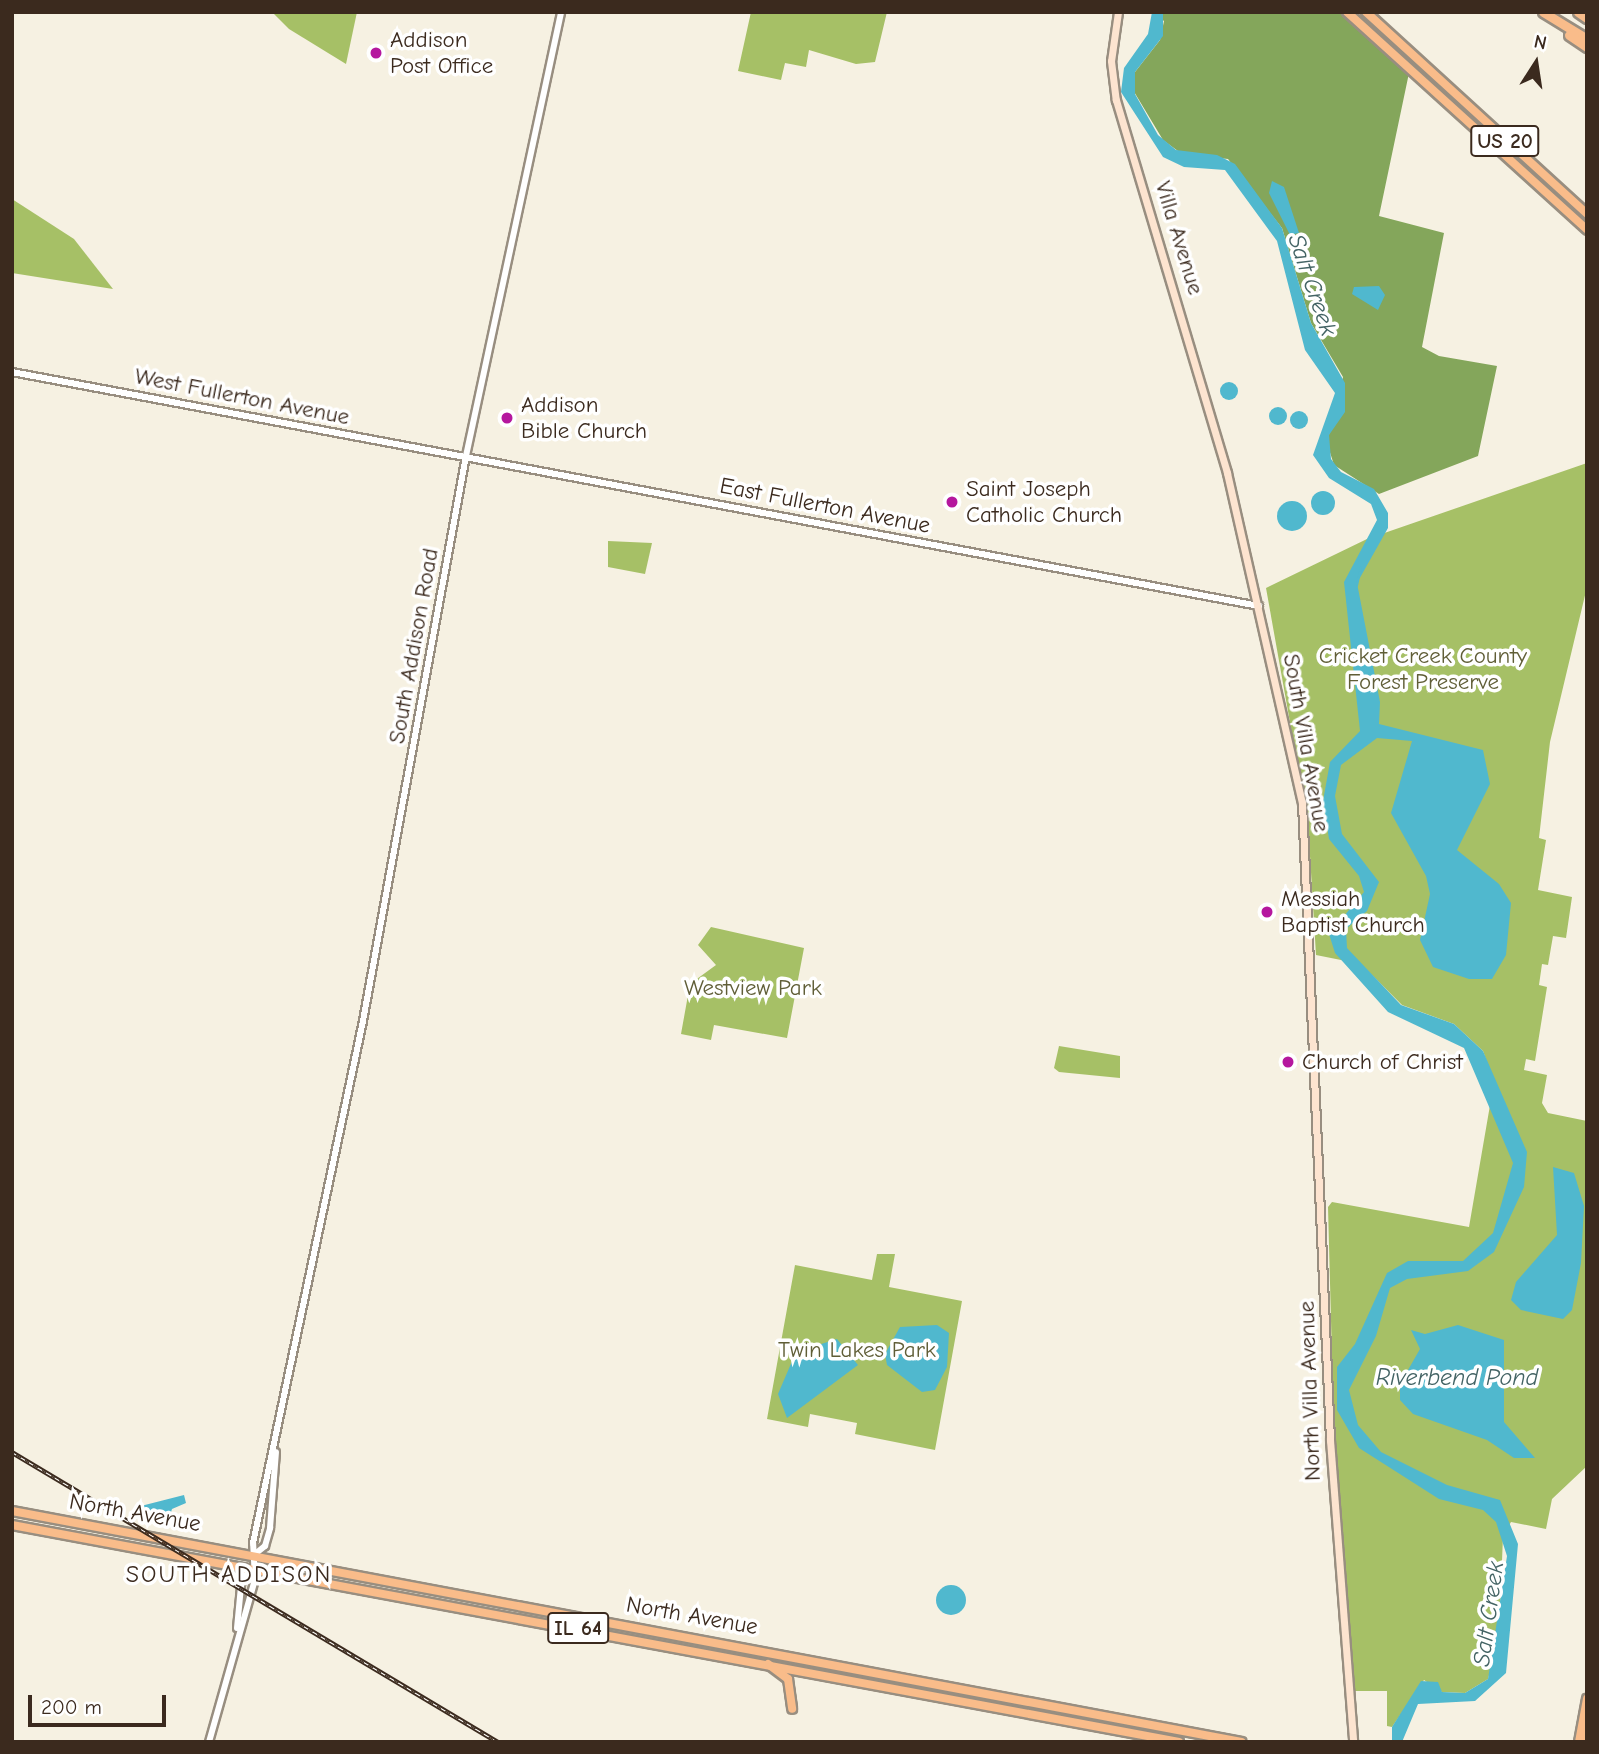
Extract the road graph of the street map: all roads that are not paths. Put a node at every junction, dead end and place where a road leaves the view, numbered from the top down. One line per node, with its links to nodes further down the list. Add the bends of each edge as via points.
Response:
1 (561, 12): 14 (street, South Addison Road)
2 (1118, 12): 15 (main road, Villa Avenue, via 1111,61 1116,100)
3 (1347, 12): 12 (main road, US 20)
4 (1366, 12): 11 (main road, US 20)
5 (1544, 12): 8 (highway)
6 (1578, 12): 7 (highway)
7 (1586, 14)
8 (1553, 19): 9 (highway); 10 (highway)
9 (1587, 39)
10 (1587, 47)
11 (1587, 214)
12 (1587, 230)
13 (12, 372): 14 (street, West Fullerton Avenue)
14 (466, 456): 16 (street, East Fullerton Avenue); 18 (street, South Addison Road)
15 (1227, 473): 16 (main road, South Villa Avenue)
16 (1261, 607): 17 (main road, South Villa Avenue, via 1302,803)
17 (1322, 1191): 31 (main road, North Villa Avenue, via 1340,1588)
18 (276, 1452): 21 (street); 21 (street, via 270,1528 265,1546)
19 (12, 1511): 21 (main road, North Avenue / IL 64)
20 (12, 1525): 22 (main road, North Avenue / IL 64)
21 (255, 1554): 22 (street); 30 (main road, North Avenue / IL 64)
22 (251, 1569): 23 (street, via 251,1594); 23 (street, via 242,1576); 24 (main road, North Avenue / IL 64)
23 (237, 1628): 28 (street)
24 (766, 1663): 26 (main road, via 788,1679); 29 (main road, North Avenue / IL 64)
25 (1587, 1699): 32 (main road)
26 (792, 1709)
27 (1587, 1733): 33 (main road)
28 (209, 1742)
29 (1179, 1742)
30 (1241, 1742)
31 (1353, 1742)
32 (1579, 1742)
33 (1586, 1742)

